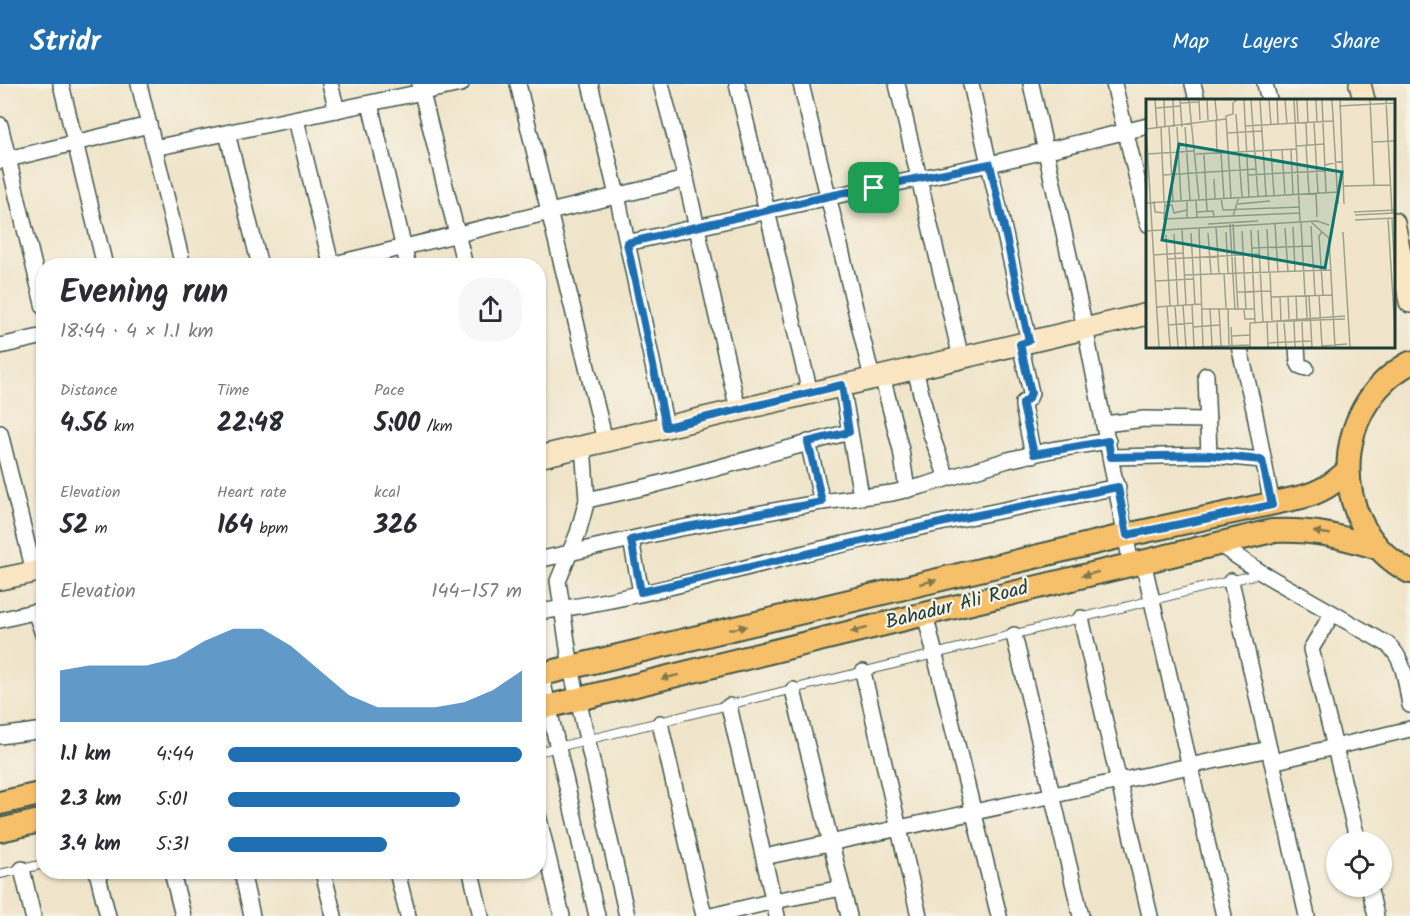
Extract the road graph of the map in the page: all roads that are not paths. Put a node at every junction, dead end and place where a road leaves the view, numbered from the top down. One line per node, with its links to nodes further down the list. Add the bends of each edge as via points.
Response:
1 (60, 84): 27 (street)
2 (140, 84): 22 (street)
3 (330, 84): 20 (street)
4 (461, 84): 16 (street)
5 (518, 84): 37 (street)
6 (590, 84): 34 (street)
7 (661, 84): 32 (street)
8 (737, 84): 36 (street)
9 (801, 84): 35 (street)
10 (897, 84): 33 (street)
11 (971, 84): 31 (street)
12 (1031, 84): 29 (street)
13 (1114, 84): 25 (street)
14 (1193, 84): 17 (street)
15 (1360, 84): 18 (street)
16 (421, 88): 19 (street); 40 (street)
17 (1197, 99)
18 (1364, 99)
19 (370, 104): 20 (street); 43 (street)
20 (336, 110): 21 (street)
21 (296, 119): 26 (street); 48 (street)
22 (149, 124): 27 (street); 28 (street)
23 (0, 125): 30 (street)
24 (1146, 127): 25 (street)
25 (1125, 132): 29 (street); 38 (street)
26 (227, 133): 28 (street); 47 (street)
27 (75, 142): 30 (street); 45 (street)
28 (154, 148): 46 (street)
29 (1046, 150): 31 (street); 55 (street)
30 (4, 160): 52 (street)
31 (990, 164): 33 (street); 57 (street)
32 (686, 179): 34 (street); 39 (street)
33 (919, 179): 35 (street); 61 (street)
34 (617, 195): 37 (street); 42 (street)
35 (829, 196): 36 (street); 66 (street)
36 (768, 210): 39 (street); 68 (street)
37 (549, 212): 40 (street); 75 (street)
38 (1146, 216)
39 (697, 227): 42 (street); 69 (street)
40 (457, 233): 43 (street); 51 (street)
41 (1395, 234): 44 (street)
42 (627, 243): 72 (street)
43 (403, 247): 49 (street); 50 (street)
44 (1397, 255): 53 (street)
45 (103, 258)
46 (181, 258)
47 (258, 258)
48 (326, 258)
49 (357, 258)
50 (406, 258)
51 (463, 258)
52 (36, 278)
53 (1410, 302)
54 (1146, 314): 55 (street)
55 (1085, 328): 57 (street); 71 (street)
56 (36, 338): 58 (street)
57 (1025, 343): 61 (street); 79 (street, via 1031,393 1023,406)
58 (0, 346)
59 (1239, 348): 83 (street)
60 (1297, 348): 63 (street, via 1298,362)
61 (961, 358): 64 (street)
62 (1410, 363): 84 (main road, via 1381,385 1362,410 1351,440)
63 (1306, 368)
64 (915, 369): 66 (street); 85 (street)
65 (1206, 375): 70 (street)
66 (877, 377): 67 (street); 87 (street, via 901,450)
67 (842, 385): 68 (street); 73 (street)
68 (810, 393): 69 (street)
69 (738, 410): 72 (street)
70 (1208, 420): 71 (street, via 1144,419); 81 (street)
71 (1105, 424): 76 (street)
72 (666, 427): 75 (street)
73 (849, 432): 77 (street); 88 (street)
74 (0, 433): 98 (street)
75 (605, 441): 78 (street)
76 (1108, 441): 79 (street); 82 (street)
77 (808, 442): 89 (street); 90 (street)
78 (583, 446): 80 (street); 89 (street)
79 (1034, 454): 85 (street)
80 (546, 455)
81 (1209, 455): 82 (street); 83 (street)
82 (1111, 457): 86 (street)
83 (1262, 460): 91 (street)
84 (1347, 471): 91 (main road, Bahadur Ali Road, via 1319,492); 95 (main road, via 1353,504)
85 (947, 478): 87 (street)
86 (1118, 487): 92 (street); 105 (street, via 958,519)
87 (907, 489): 88 (street)
88 (861, 496): 90 (street)
89 (587, 500): 96 (street)
90 (822, 502): 93 (street)
91 (1272, 505): 92 (main road, Bahadur Ali Road)
92 (1127, 535): 99 (street); 116 (main road, Bahadur Ali Road, one-way to 92)
93 (631, 540): 96 (street); 105 (street)
94 (1216, 543): 95 (main road, Bahadur Ali Road, one-way to 94, via 1336,535 1297,530); 99 (main road, Bahadur Ali Road); 102 (street)
95 (1378, 548): 101 (main road)
96 (569, 554): 97 (street); 107 (street, via 558,581)
97 (546, 558)
98 (36, 560)
99 (1137, 562): 106 (street); 110 (main road, Bahadur Ali Road, one-way to 110)
100 (36, 572): 103 (street)
101 (1410, 572)
102 (1262, 573): 104 (lane); 111 (street)
103 (0, 579)
104 (1231, 581): 106 (lane); 133 (street)
105 (641, 592): 107 (street)
106 (1152, 601): 112 (lane); 134 (street)
107 (562, 609): 108 (street); 116 (street)
108 (546, 611)
109 (36, 614): 113 (street)
110 (924, 614): 115 (street); 120 (main road, Bahadur Ali Road, one-way to 120)
111 (1332, 614): 121 (street, via 1396,651); 131 (street, via 1311,649)
112 (1081, 618): 114 (lane); 135 (street)
113 (0, 620)
114 (1014, 635): 115 (lane); 137 (street)
115 (934, 655): 117 (lane); 139 (street)
116 (571, 668): 118 (main road, Bahadur Ali Road); 120 (street)
117 (863, 672): 119 (lane); 141 (street)
118 (546, 674)
119 (793, 690): 122 (lane); 144 (street)
120 (578, 700): 123 (main road, Bahadur Ali Road); 129 (street)
121 (1410, 705)
122 (729, 706): 125 (lane); 146 (street)
123 (546, 708)
124 (546, 714): 130 (street)
125 (660, 723): 129 (lane); 169 (street)
126 (1410, 729): 131 (street)
127 (36, 731): 128 (street)
128 (0, 736)
129 (588, 741): 130 (lane); 168 (street)
130 (558, 747): 132 (lane); 167 (street)
131 (1335, 747): 133 (street); 143 (street)
132 (546, 750)
133 (1270, 755): 134 (street); 177 (street)
134 (1190, 766): 135 (street); 176 (street)
135 (1119, 781): 137 (street); 175 (street)
136 (36, 795): 138 (main road)
137 (1052, 795): 139 (street); 174 (street)
138 (0, 803)
139 (973, 812): 141 (street); 173 (street)
140 (36, 822): 142 (main road)
141 (899, 828): 144 (street); 172 (street)
142 (0, 830)
143 (1355, 831)
144 (831, 843): 146 (street); 156 (street)
145 (546, 849): 166 (street)
146 (764, 857): 158 (street)
147 (36, 866): 148 (lane)
148 (22, 869): 149 (lane); 159 (street)
149 (0, 874)
150 (99, 879): 160 (street)
151 (174, 879): 161 (street)
152 (244, 879): 162 (street)
153 (325, 879): 163 (street)
154 (399, 879): 164 (street)
155 (473, 879): 165 (street)
156 (842, 888): 158 (street); 171 (street)
157 (1372, 897): 178 (street)
158 (776, 909): 170 (street)
159 (33, 916)
160 (108, 916)
161 (183, 916)
162 (252, 916)
163 (334, 916)
164 (408, 916)
165 (481, 916)
166 (562, 916)
167 (597, 916)
168 (627, 916)
169 (704, 916)
170 (711, 916)
171 (849, 916)
172 (919, 916)
173 (999, 916)
174 (1081, 916)
175 (1150, 916)
176 (1224, 916)
177 (1307, 916)
178 (1376, 916)

